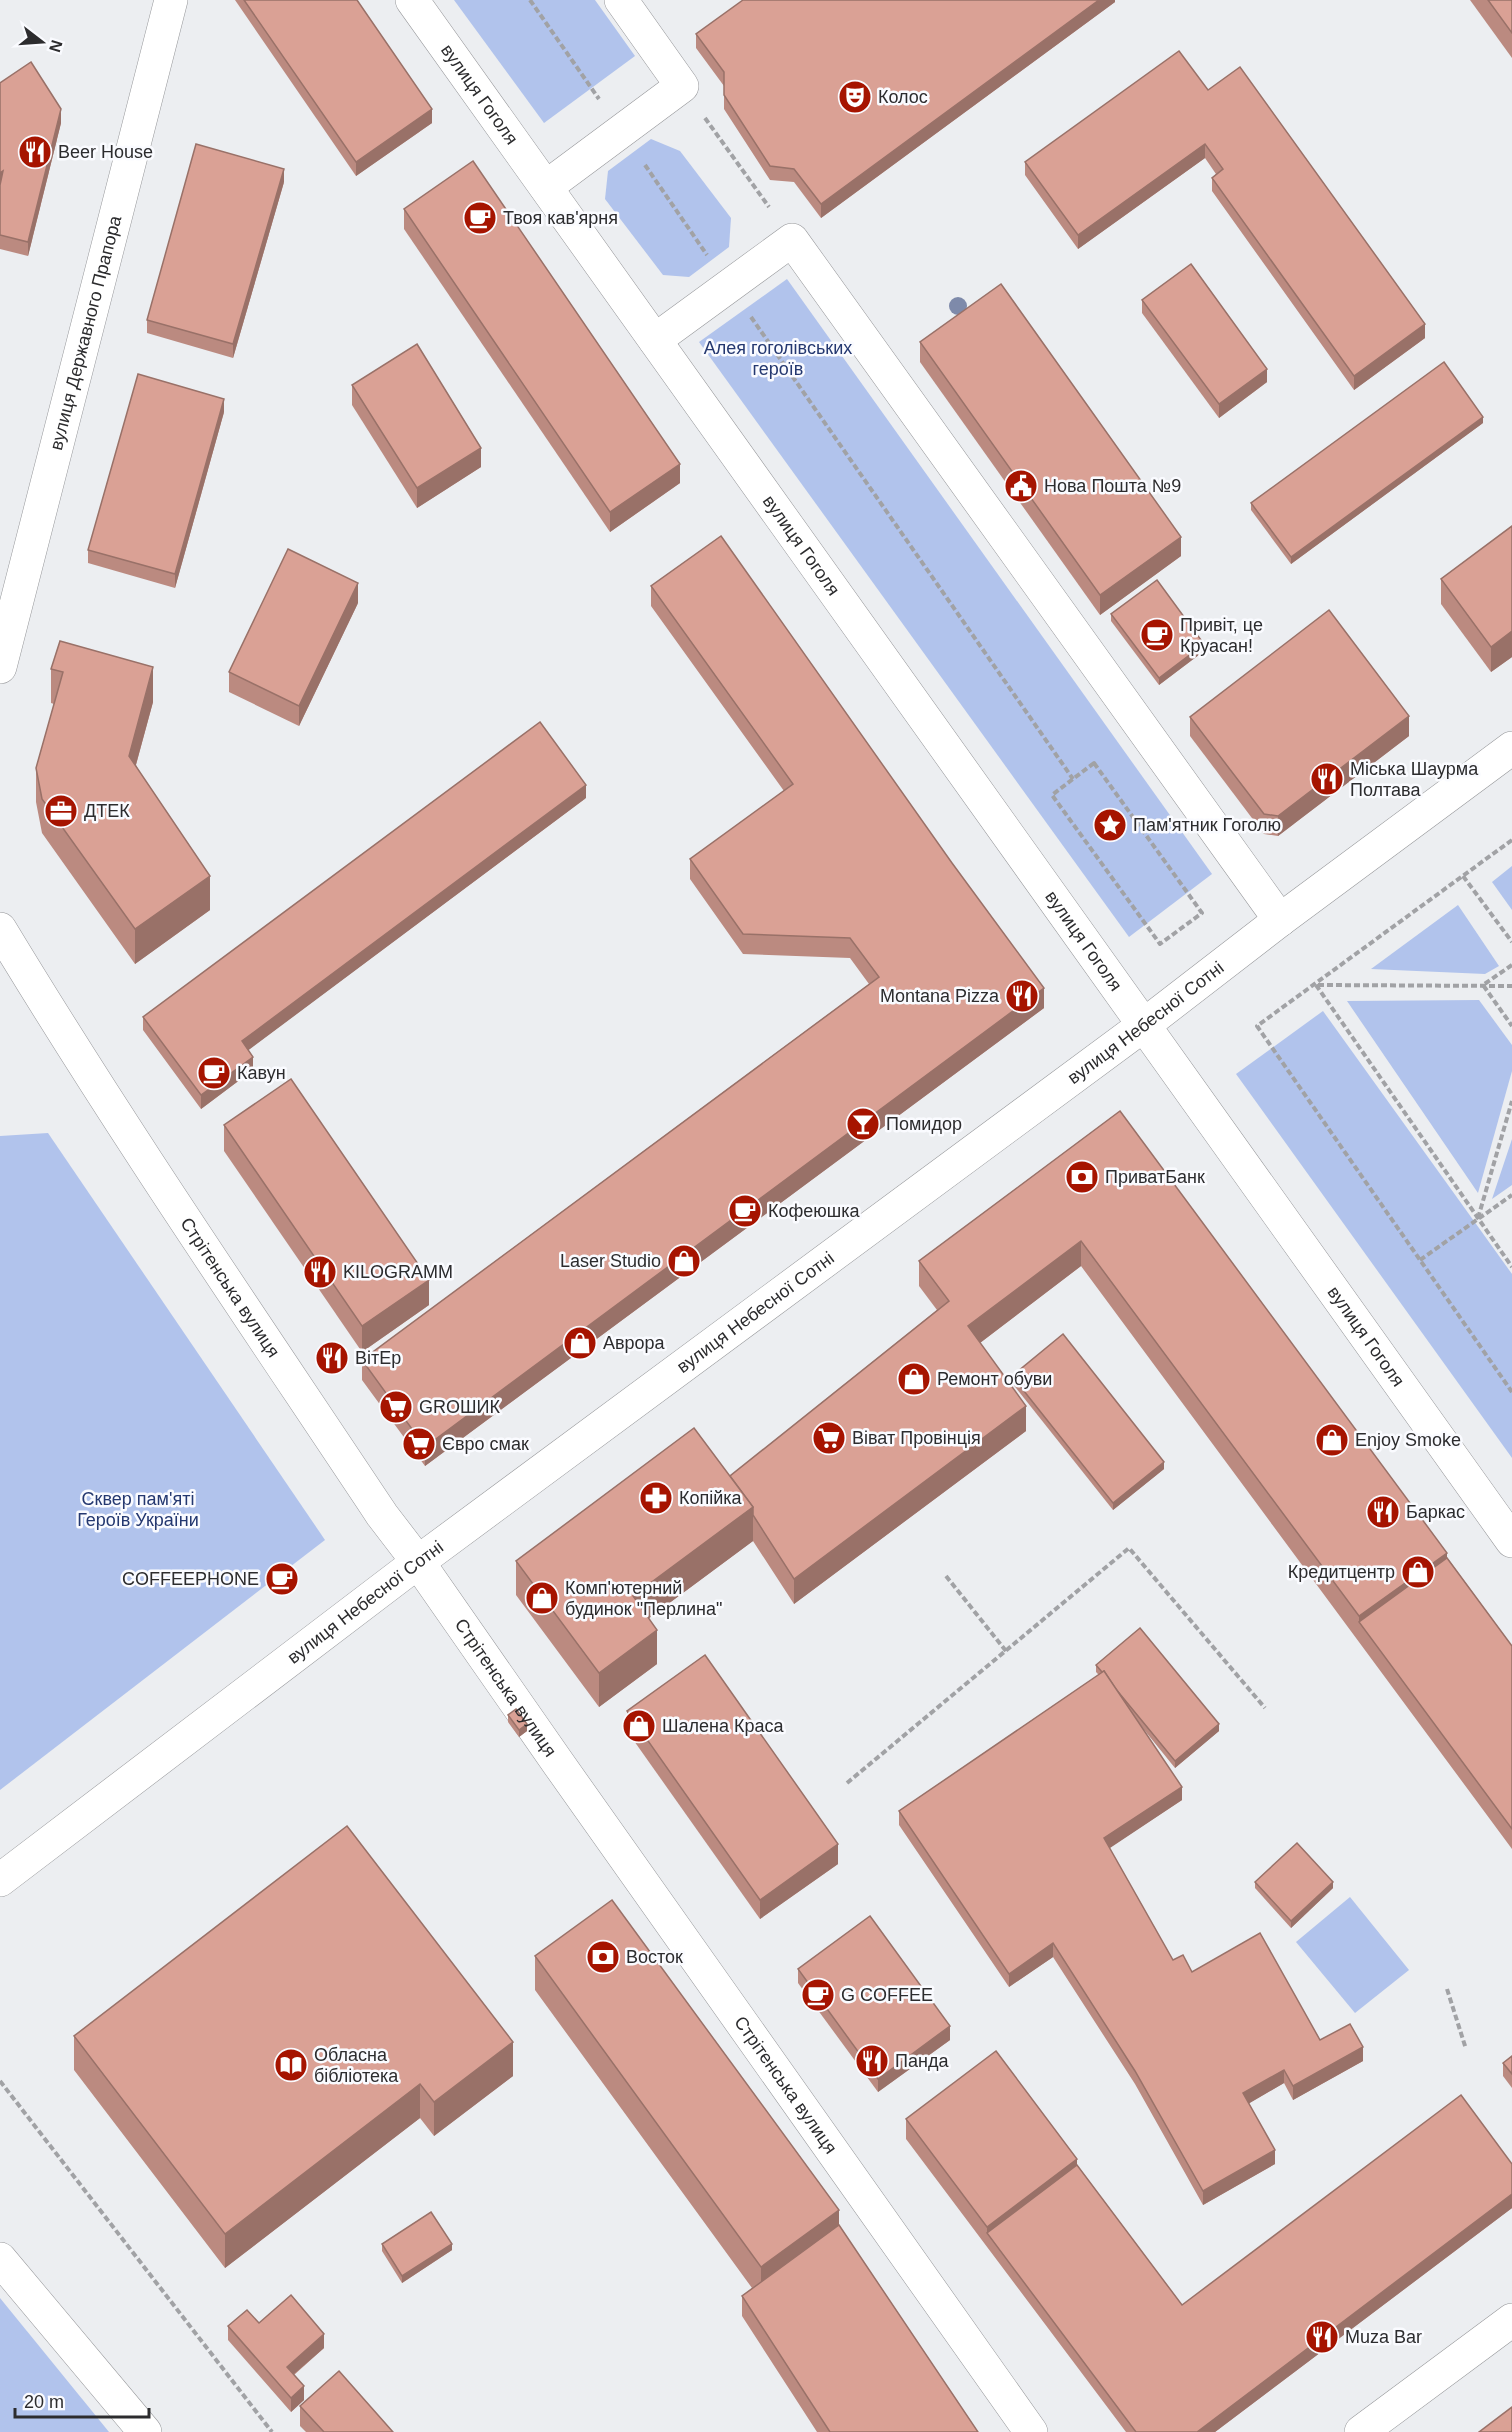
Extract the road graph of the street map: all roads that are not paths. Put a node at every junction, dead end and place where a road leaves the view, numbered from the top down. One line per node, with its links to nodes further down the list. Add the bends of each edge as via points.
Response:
1 (171, 0): 6 (street, вулиця Державного Прапора)
2 (412, 0): 4 (street, вулиця Гоголя)
3 (621, 0): 4 (street, via 682,86)
4 (546, 187): 5 (street, вулиця Гоголя)
5 (655, 340): 8 (street, via 792,240); 10 (street, вулиця Гоголя)
6 (0, 667)
7 (1512, 748): 8 (street, вулиця Небесної Сотні)
8 (1280, 920): 10 (street, вулиця Небесної Сотні)
9 (0, 929): 12 (street, Стрітенська вулиця, via 151,1168 382,1515)
10 (1144, 1025): 11 (street, вулиця Гоголя); 12 (street, вулиця Небесної Сотні)
11 (1512, 1541)
12 (418, 1562): 13 (street, вулиця Небесної Сотні); 17 (street, Стрітенська вулиця)
13 (0, 1880)
14 (0, 2259): 16 (street)
15 (1512, 2320): 18 (street)
16 (145, 2432)
17 (1031, 2432)
18 (1361, 2432)

